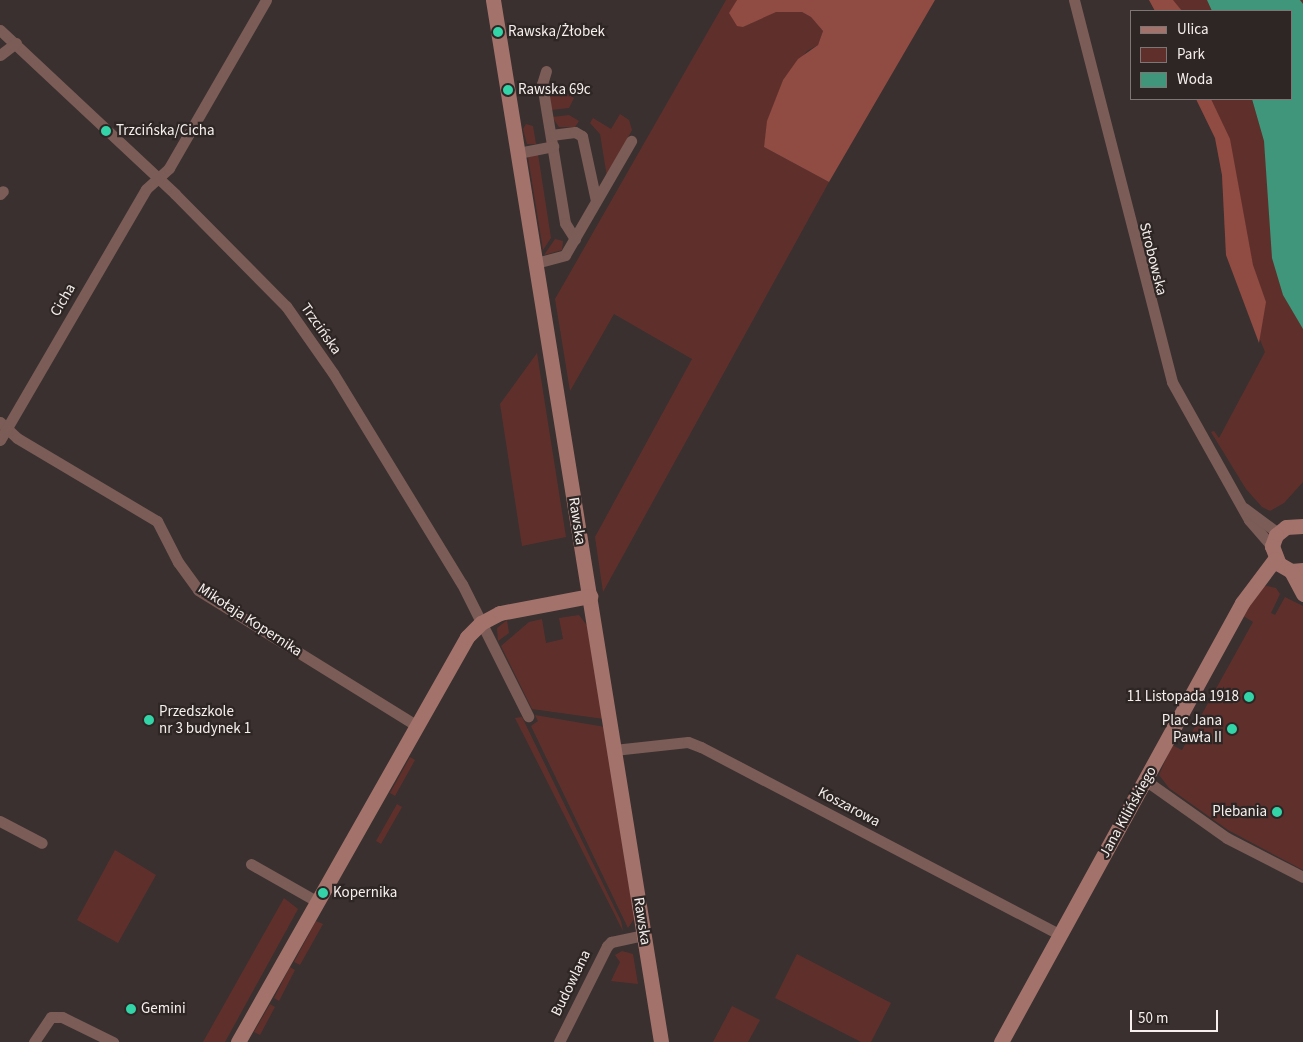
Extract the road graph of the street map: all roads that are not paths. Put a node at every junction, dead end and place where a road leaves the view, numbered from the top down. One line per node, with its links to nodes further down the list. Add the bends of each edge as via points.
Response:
1 (266, 0): 11 (street, Cicha, via 169,168)
2 (493, 0): 10 (street, Rawska)
3 (1074, 0): 18 (street, Strobowska, via 1164,361 1182,404 1249,520)
4 (0, 30): 5 (street, Trzcińska)
5 (16, 43): 6 (street); 11 (street, Trzcińska)
6 (0, 55)
7 (546, 71): 8 (street, via 542,80)
8 (552, 140): 10 (street); 12 (street, via 575,132 582,136); 13 (street, via 566,227)
9 (631, 141): 12 (street)
10 (518, 153): 14 (street, Rawska)
11 (158, 179): 15 (street, Cicha, via 146,188); 22 (street, Trzcińska, via 286,306 376,441 462,584)
12 (596, 201): 13 (street)
13 (575, 239): 14 (street, via 562,257)
14 (536, 263): 21 (street, Rawska)
15 (3, 425): 16 (street, Cicha); 24 (street, Mikołaja Kopernika, via 17,438 157,521 178,562 198,590)
16 (0, 440)
17 (1301, 522): 18 (street, via 1286,527)
18 (1275, 546): 19 (street); 26 (street, Jana Kilińskiego)
19 (1297, 570): 20 (street)
20 (1303, 594)
21 (590, 596): 22 (street, via 500,613); 25 (street, Rawska)
22 (481, 623): 23 (street, Trzcińska); 24 (street, via 459,650)
23 (528, 716)
24 (417, 726): 31 (street)
25 (614, 750): 32 (street, Koszarowa, via 688,742 701,747); 33 (street, Rawska)
26 (1145, 780): 30 (street, via 1227,838); 32 (street, Jana Kilińskiego)
27 (0, 821): 28 (street)
28 (42, 843)
29 (252, 864): 31 (street)
30 (1303, 877)
31 (318, 902): 36 (street)
32 (1060, 934): 39 (street, Jana Kilińskiego)
33 (644, 935): 37 (street, Budowlana, via 611,942 607,946); 38 (street, Rawska)
34 (34, 1042): 35 (street, via 51,1017 62,1016)
35 (113, 1042)
36 (238, 1042)
37 (559, 1042)
38 (661, 1042)
39 (1001, 1042)

